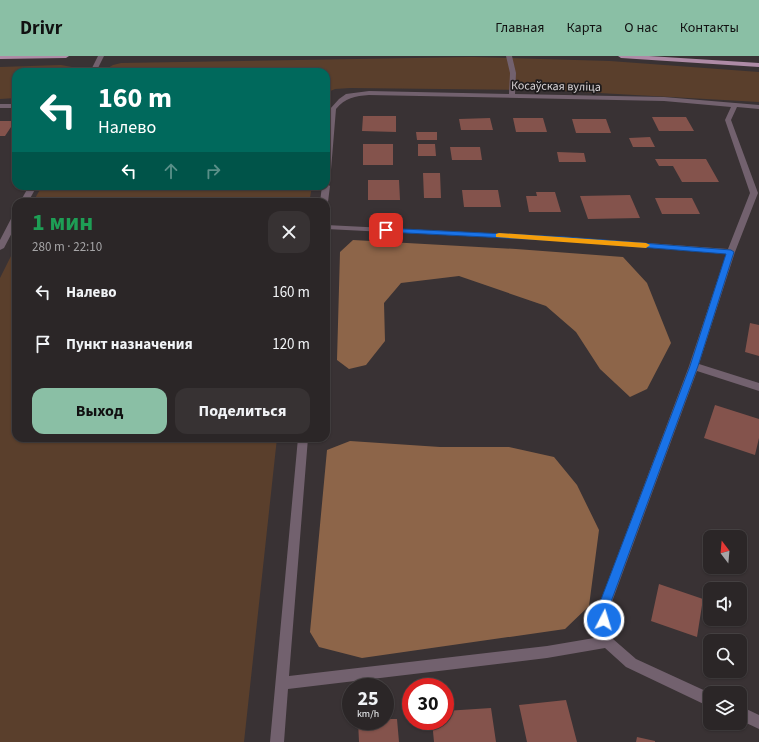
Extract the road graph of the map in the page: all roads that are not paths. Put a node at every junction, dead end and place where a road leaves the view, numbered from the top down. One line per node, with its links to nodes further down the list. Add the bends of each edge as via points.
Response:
1 (66, 56): 5 (main road)
2 (101, 56): 7 (street)
3 (509, 56): 8 (street, via 513,73)
4 (621, 56): 6 (main road)
5 (0, 58)
6 (759, 65)
7 (94, 68)
8 (512, 96): 9 (street, Косаўская вуліца, via 664,99); 13 (street, Косаўская вуліца, via 352,94 340,99 333,108)
9 (735, 104): 12 (street, Косаўская вуліца); 14 (street, via 728,120)
10 (0, 106): 11 (street)
11 (12, 106)
12 (759, 107)
13 (330, 140)
14 (757, 194): 19 (street)
15 (12, 224): 17 (street)
16 (330, 227): 19 (street, via 566,239)
17 (3, 237): 18 (street)
18 (0, 248)
19 (731, 252): 20 (street)
20 (694, 366): 21 (street); 23 (street, via 603,610)
21 (759, 387)
22 (303, 442): 24 (street)
23 (607, 642): 24 (street, via 539,653); 25 (street, via 631,663)
24 (282, 684): 28 (street)
25 (703, 697)
26 (747, 716): 27 (street)
27 (759, 722)
28 (277, 742)

